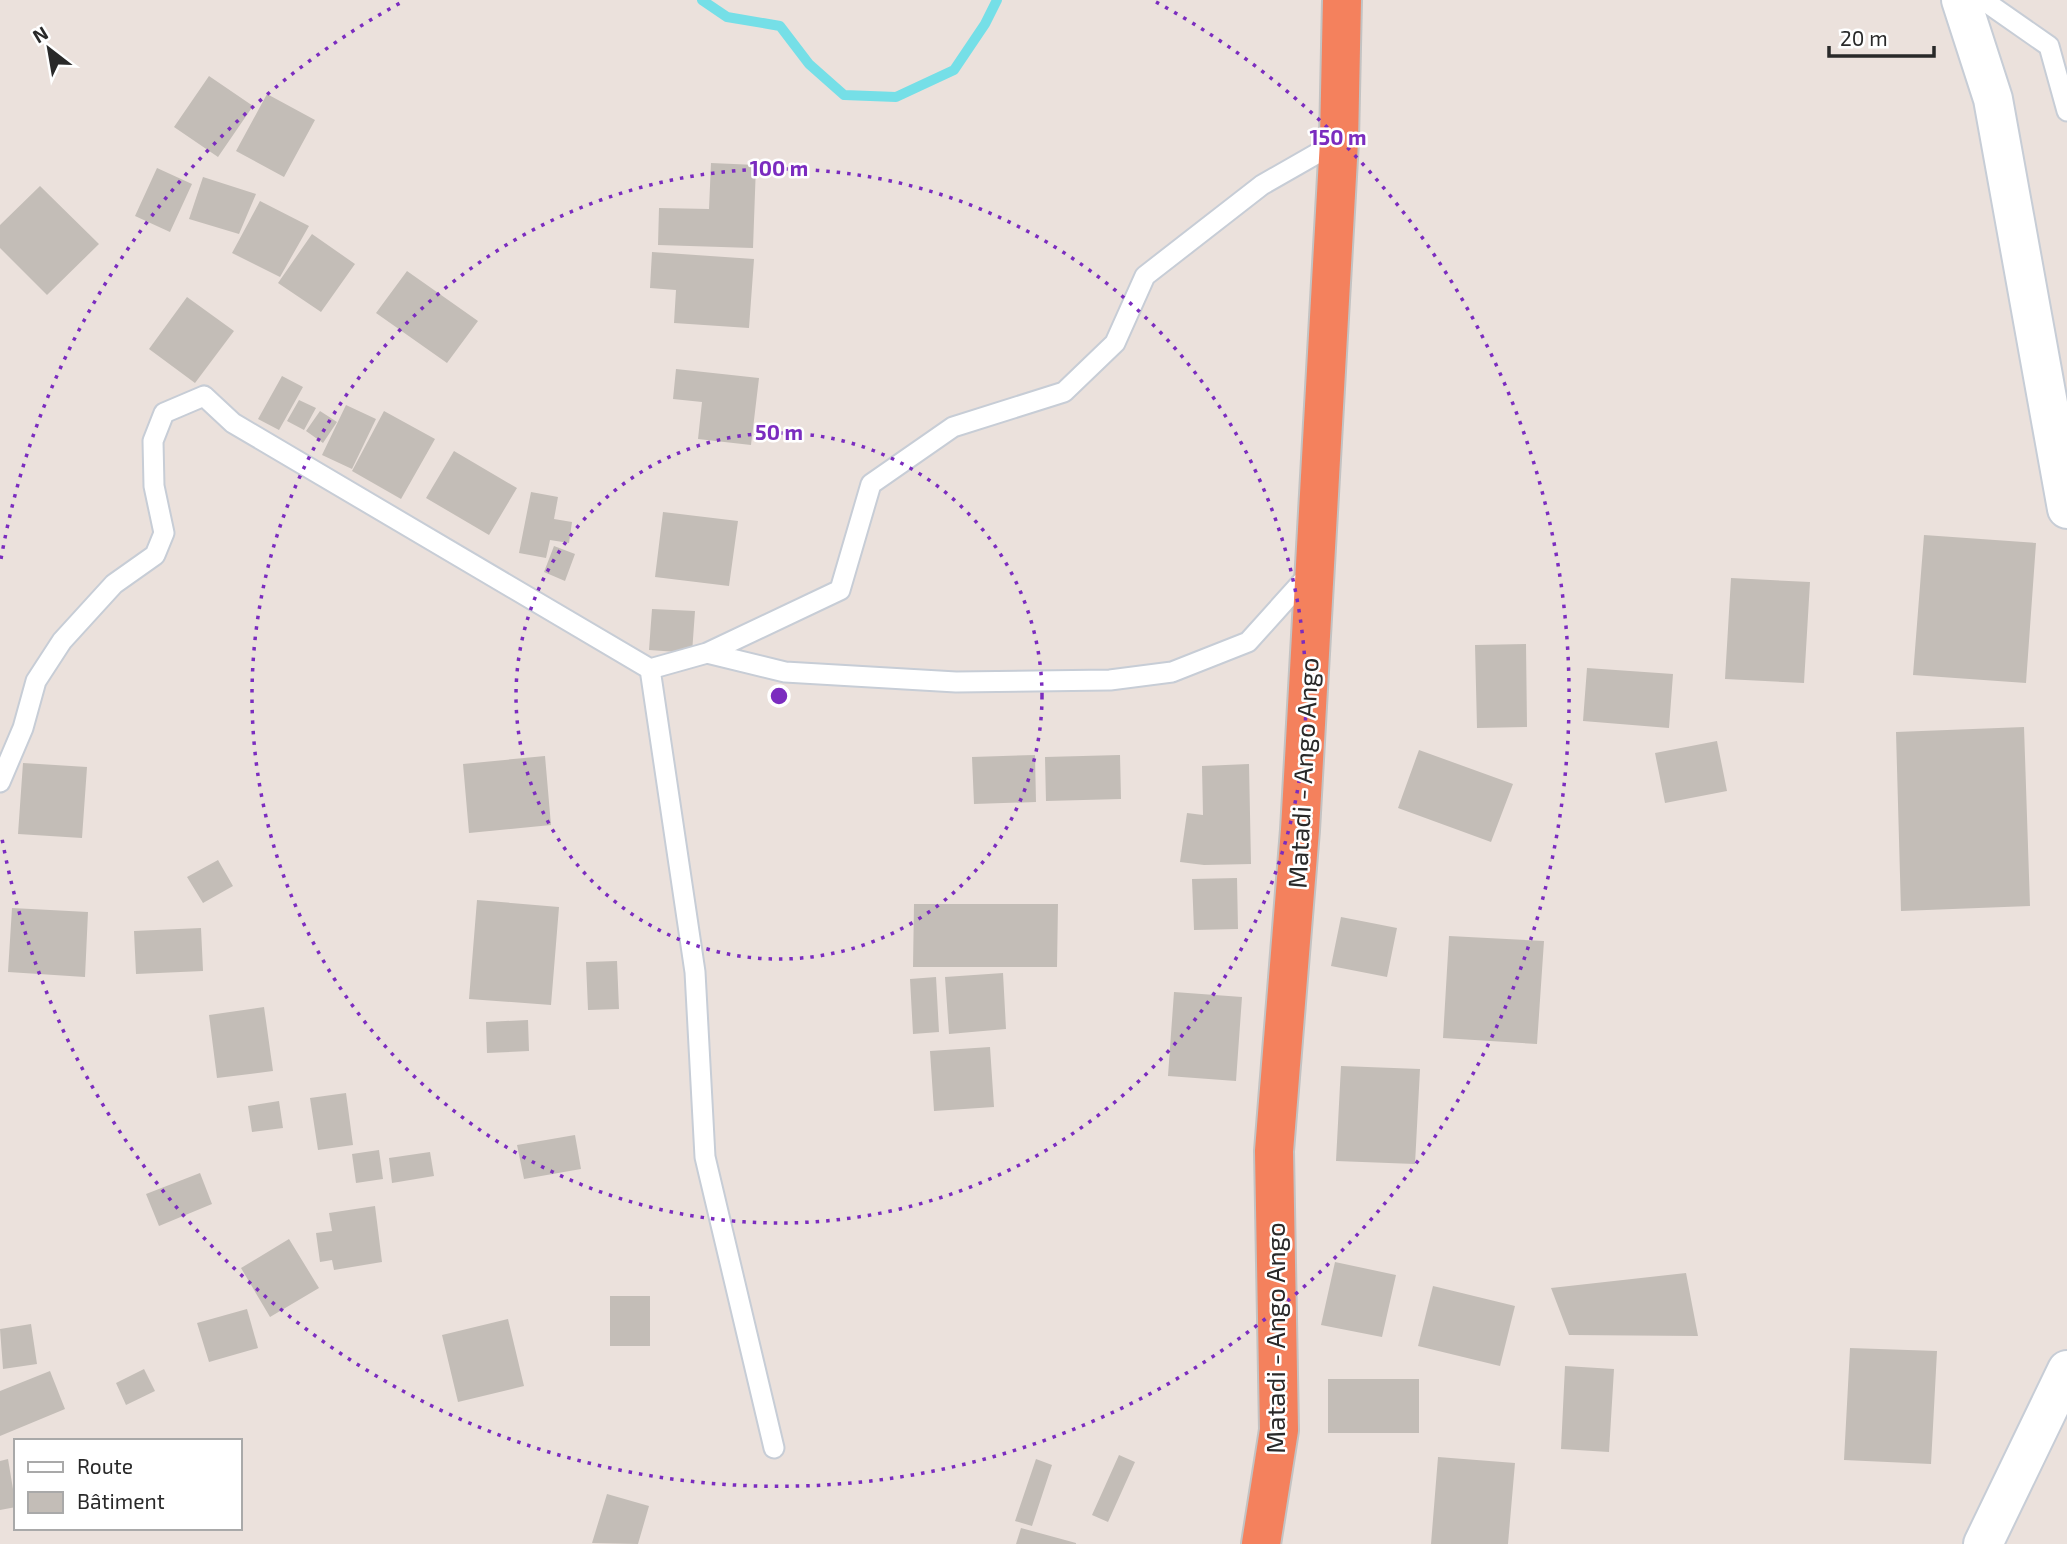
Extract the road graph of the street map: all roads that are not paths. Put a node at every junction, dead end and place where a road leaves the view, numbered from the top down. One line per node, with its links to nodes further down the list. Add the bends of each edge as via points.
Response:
1 (1342, 0): 5 (highway, Matadi - Ango Ango)
2 (1961, 0): 6 (street, via 1993,99)
3 (1983, 0): 4 (lane, via 2049,46)
4 (2067, 111)
5 (1339, 141): 7 (highway, Matadi - Ango Ango); 8 (lane, via 1262,185 1145,276 1115,343 1064,392 953,427 871,484 840,590)
6 (2067, 509)
7 (1314, 569): 8 (lane, via 1248,642 1172,672 1110,680 956,682 785,672); 13 (highway, Matadi - Ango Ango, via 1300,830 1273,1151 1279,1430)
8 (707, 653): 9 (lane)
9 (650, 669): 10 (lane, via 233,422 204,396 164,412 153,440 154,486 164,533 155,555 114,584 62,641 36,681 23,728); 12 (lane, via 695,972 705,1157)
10 (0, 782)
11 (2067, 1370): 14 (street)
12 (774, 1448)
13 (1261, 1544)
14 (1983, 1544)

